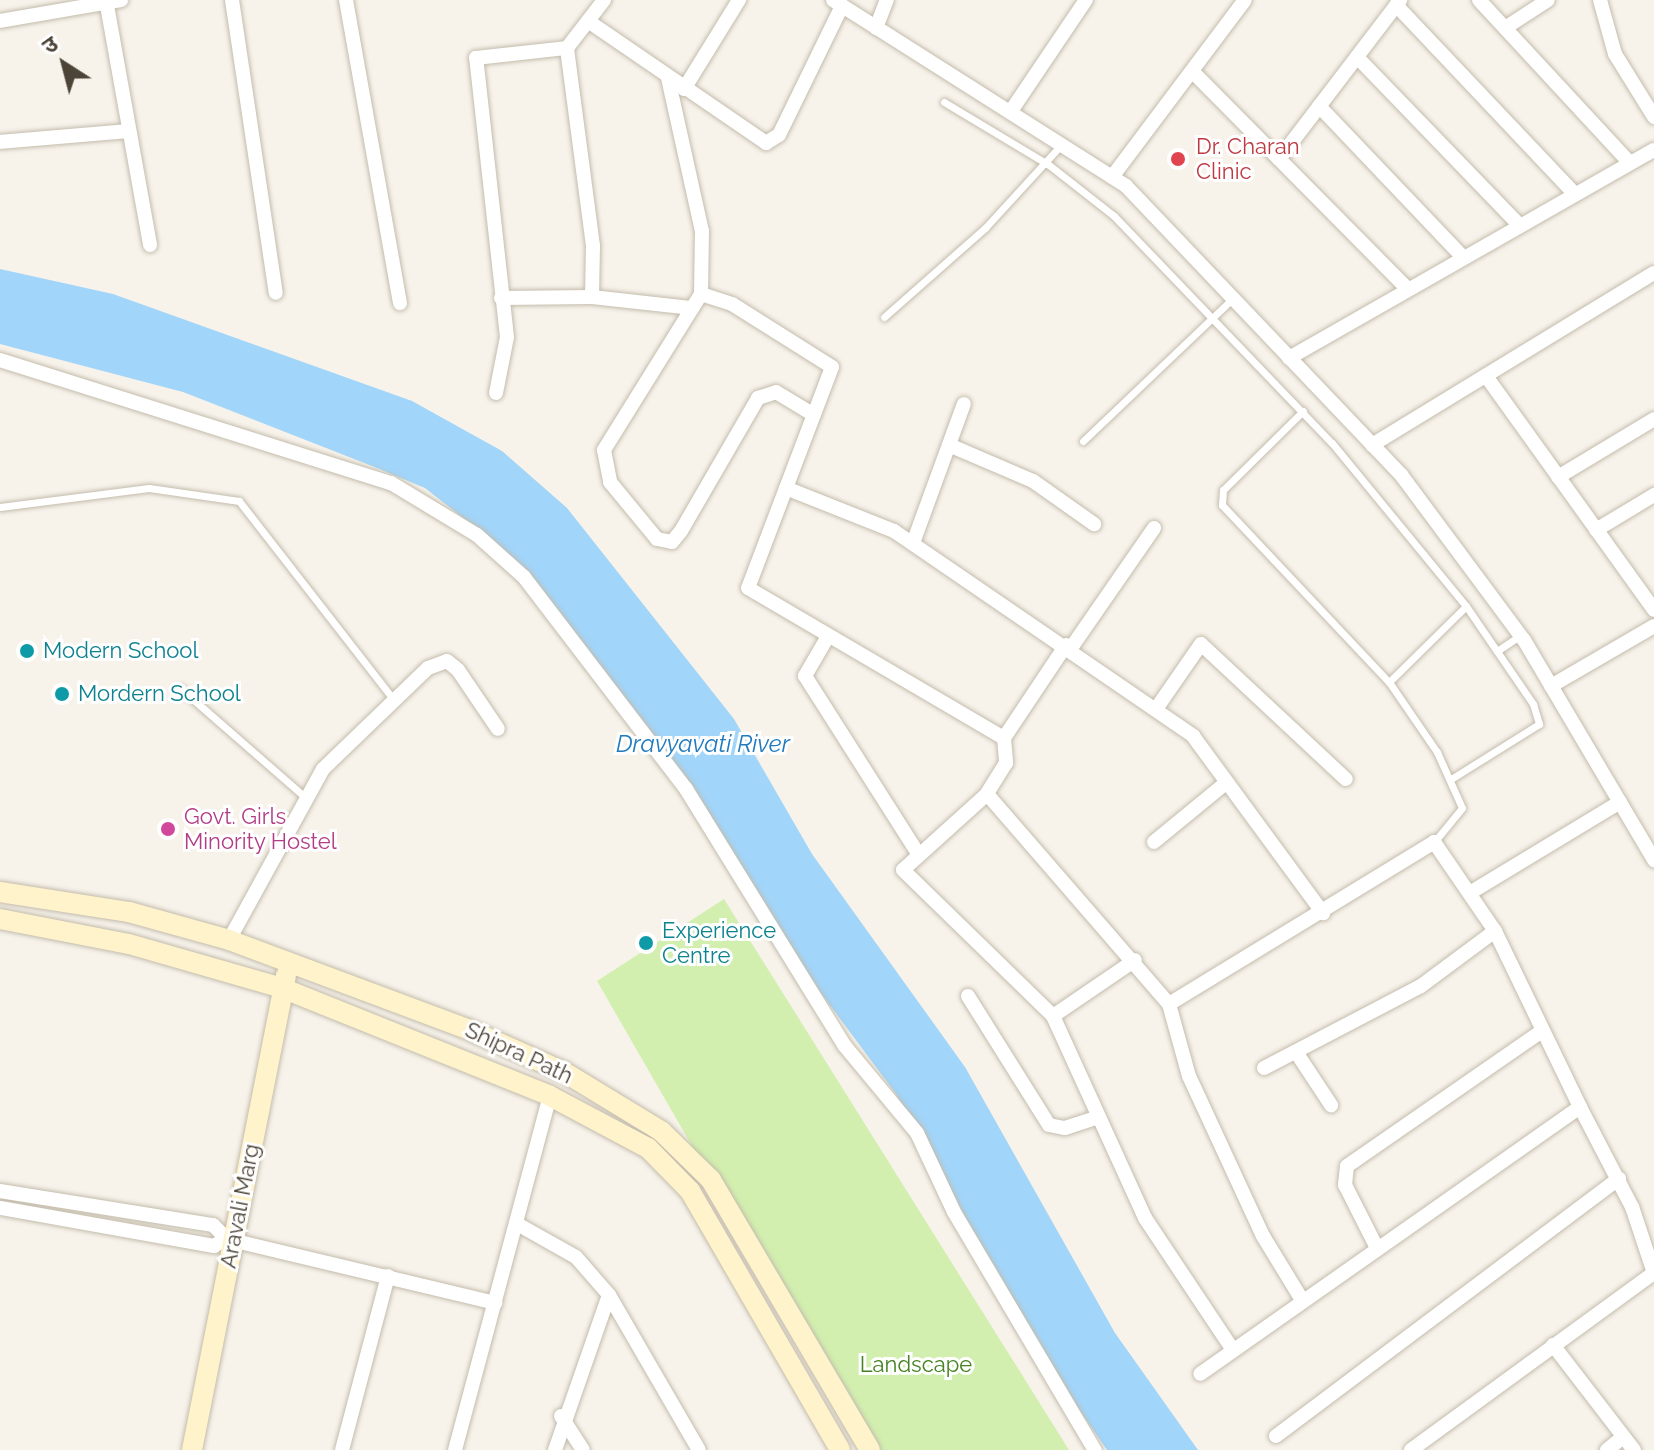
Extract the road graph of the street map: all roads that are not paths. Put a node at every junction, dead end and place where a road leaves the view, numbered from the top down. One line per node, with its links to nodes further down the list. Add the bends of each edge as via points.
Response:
1 (106, 0): 2 (street); 15 (street); 28 (street)
2 (121, 0)
3 (232, 0): 42 (street)
4 (346, 0): 47 (street)
5 (604, 0): 16 (street)
6 (739, 0): 23 (street)
7 (887, 0): 17 (street)
8 (1245, 0): 21 (street)
9 (1479, 0): 18 (street)
10 (1548, 0): 18 (street)
11 (1600, 0): 27 (street, via 1615,54)
12 (1081, 1): 26 (street)
13 (1398, 2): 20 (street); 36 (street)
14 (838, 3): 17 (street); 23 (street, via 774,139 750,136)
15 (0, 21)
16 (588, 21): 19 (street); 22 (street)
17 (876, 28): 26 (street)
18 (1505, 28): 33 (street)
19 (567, 48): 44 (street, via 593,246); 45 (street, via 476,58)
20 (1357, 57): 25 (street); 37 (street)
21 (1192, 71): 32 (street); 35 (street)
22 (668, 78): 23 (street); 43 (street, via 702,231)
23 (684, 89)
24 (944, 102): 34 (lane)
25 (1319, 106): 32 (street); 39 (street)
26 (1011, 111): 30 (street)
27 (1654, 117)
28 (128, 131): 29 (street); 38 (street)
29 (0, 142)
30 (1062, 144): 34 (lane); 35 (street)
31 (1654, 150): 33 (street)
32 (1279, 159): 41 (street)
33 (1628, 161): 36 (street)
34 (1049, 165): 49 (lane); 50 (lane, via 1114,216)
35 (1112, 177): 46 (street)
36 (1574, 193): 37 (street)
37 (1519, 225): 39 (street)
38 (150, 245)
39 (1463, 257): 41 (street)
40 (1654, 273): 53 (street)
41 (1408, 289): 51 (street)
42 (276, 293)
43 (701, 294): 48 (street); 57 (street, via 732,304 832,367)
44 (592, 297): 45 (street); 48 (street)
45 (501, 298): 54 (street, via 507,337)
46 (1233, 298): 50 (lane); 51 (street)
47 (400, 303)
48 (692, 308): 57 (street, via 604,450 610,482 657,539 672,542 681,531 758,398 776,392)
49 (884, 317)
50 (1211, 317): 56 (lane); 59 (lane)
51 (1289, 358): 61 (street)
52 (0, 360): 138 (street, via 391,483 477,535 524,577 677,777 844,1045 917,1133 954,1212)
53 (1486, 376): 61 (street); 62 (street)
54 (496, 393)
55 (964, 404): 60 (street)
56 (1303, 411): 70 (lane); 77 (lane, via 1223,490 1222,505)
57 (814, 415): 63 (street)
58 (1654, 419): 62 (street)
59 (1083, 441)
60 (949, 445): 66 (street, via 1021,474); 69 (street)
61 (1372, 445): 73 (street)
62 (1558, 477): 68 (street)
63 (786, 488): 69 (street); 74 (street, via 748,588)
64 (1654, 495): 68 (street)
65 (0, 507): 80 (lane, via 149,488 239,501)
66 (1094, 524)
67 (1154, 528): 75 (street)
68 (1596, 530): 71 (street)
69 (913, 543): 75 (street)
70 (1466, 606): 76 (lane); 77 (lane)
71 (1654, 610)
72 (1654, 626): 78 (street)
73 (1521, 635): 76 (lane); 78 (street)
74 (827, 638): 83 (street); 92 (street, via 805,676)
75 (1069, 646): 81 (street); 83 (street)
76 (1497, 651): 85 (lane, via 1539,724)
77 (1389, 682): 85 (lane)
78 (1551, 686): 89 (street)
79 (180, 688): 88 (lane)
80 (393, 699): 82 (street, via 447,661); 88 (street)
81 (1156, 709): 84 (street, via 1201,644); 86 (street, via 1193,736)
82 (498, 729)
83 (1004, 738): 87 (street, via 1006,763)
84 (1346, 779)
85 (1451, 779): 91 (lane, via 1462,808)
86 (1227, 782): 90 (street); 96 (street)
87 (987, 794): 92 (street); 100 (street)
88 (304, 796): 99 (street)
89 (1620, 802): 93 (street); 94 (street)
90 (1154, 842)
91 (1434, 842): 94 (street); 96 (street)
92 (919, 855): 105 (street, via 903,870)
93 (1654, 860)
94 (1473, 891): 98 (street)
95 (0, 892): 99 (street, Shipra Path, via 129,912)
96 (1323, 913): 104 (street)
97 (0, 919): 102 (street, Shipra Path, via 129,944)
98 (1495, 931): 106 (street); 107 (street, via 1421,986)
99 (229, 940): 101 (street, Shipra Path)
100 (1135, 960): 104 (street); 105 (street)
101 (290, 963): 102 (street, Aravali Marg); 137 (street, Shipra Path, via 564,1072 691,1154)
102 (282, 988): 109 (street, Shipra Path); 117 (street, Aravali Marg)
103 (968, 996): 112 (street, via 1049,1125 1065,1128)
104 (1169, 1004): 122 (street, via 1189,1076 1263,1236)
105 (1053, 1016): 112 (street)
106 (1542, 1031): 111 (street); 118 (street, via 1347,1166 1345,1185)
107 (1296, 1052): 108 (street); 110 (street)
108 (1264, 1068)
109 (550, 1096): 116 (street); 136 (street, Shipra Path, via 648,1148 690,1191)
110 (1331, 1105)
111 (1580, 1107): 113 (street); 118 (street)
112 (1098, 1117): 125 (street, via 1145,1218)
113 (1619, 1178): 119 (street); 128 (street)
114 (0, 1191): 117 (street, via 213,1225)
115 (0, 1208): 117 (street, via 214,1246)
116 (519, 1225): 121 (street, via 576,1257); 123 (street)
117 (229, 1239): 120 (street); 130 (street, Aravali Marg)
118 (1377, 1248): 122 (street)
119 (1654, 1273): 124 (street)
120 (388, 1276): 123 (street); 131 (street)
121 (609, 1295): 127 (street); 135 (street)
122 (1302, 1300): 125 (street)
123 (495, 1303): 132 (street)
124 (1553, 1345): 129 (street); 139 (street)
125 (1233, 1350): 126 (street)
126 (1200, 1374)
127 (561, 1416): 133 (street); 134 (street)
128 (1276, 1436)
129 (1623, 1437): 140 (street); 141 (street)
130 (192, 1450)
131 (342, 1450)
132 (455, 1450)
133 (555, 1450)
134 (583, 1450)
135 (699, 1450)
136 (840, 1450)
137 (870, 1450)
138 (1095, 1450)
139 (1411, 1450)
140 (1607, 1450)
141 (1634, 1450)

